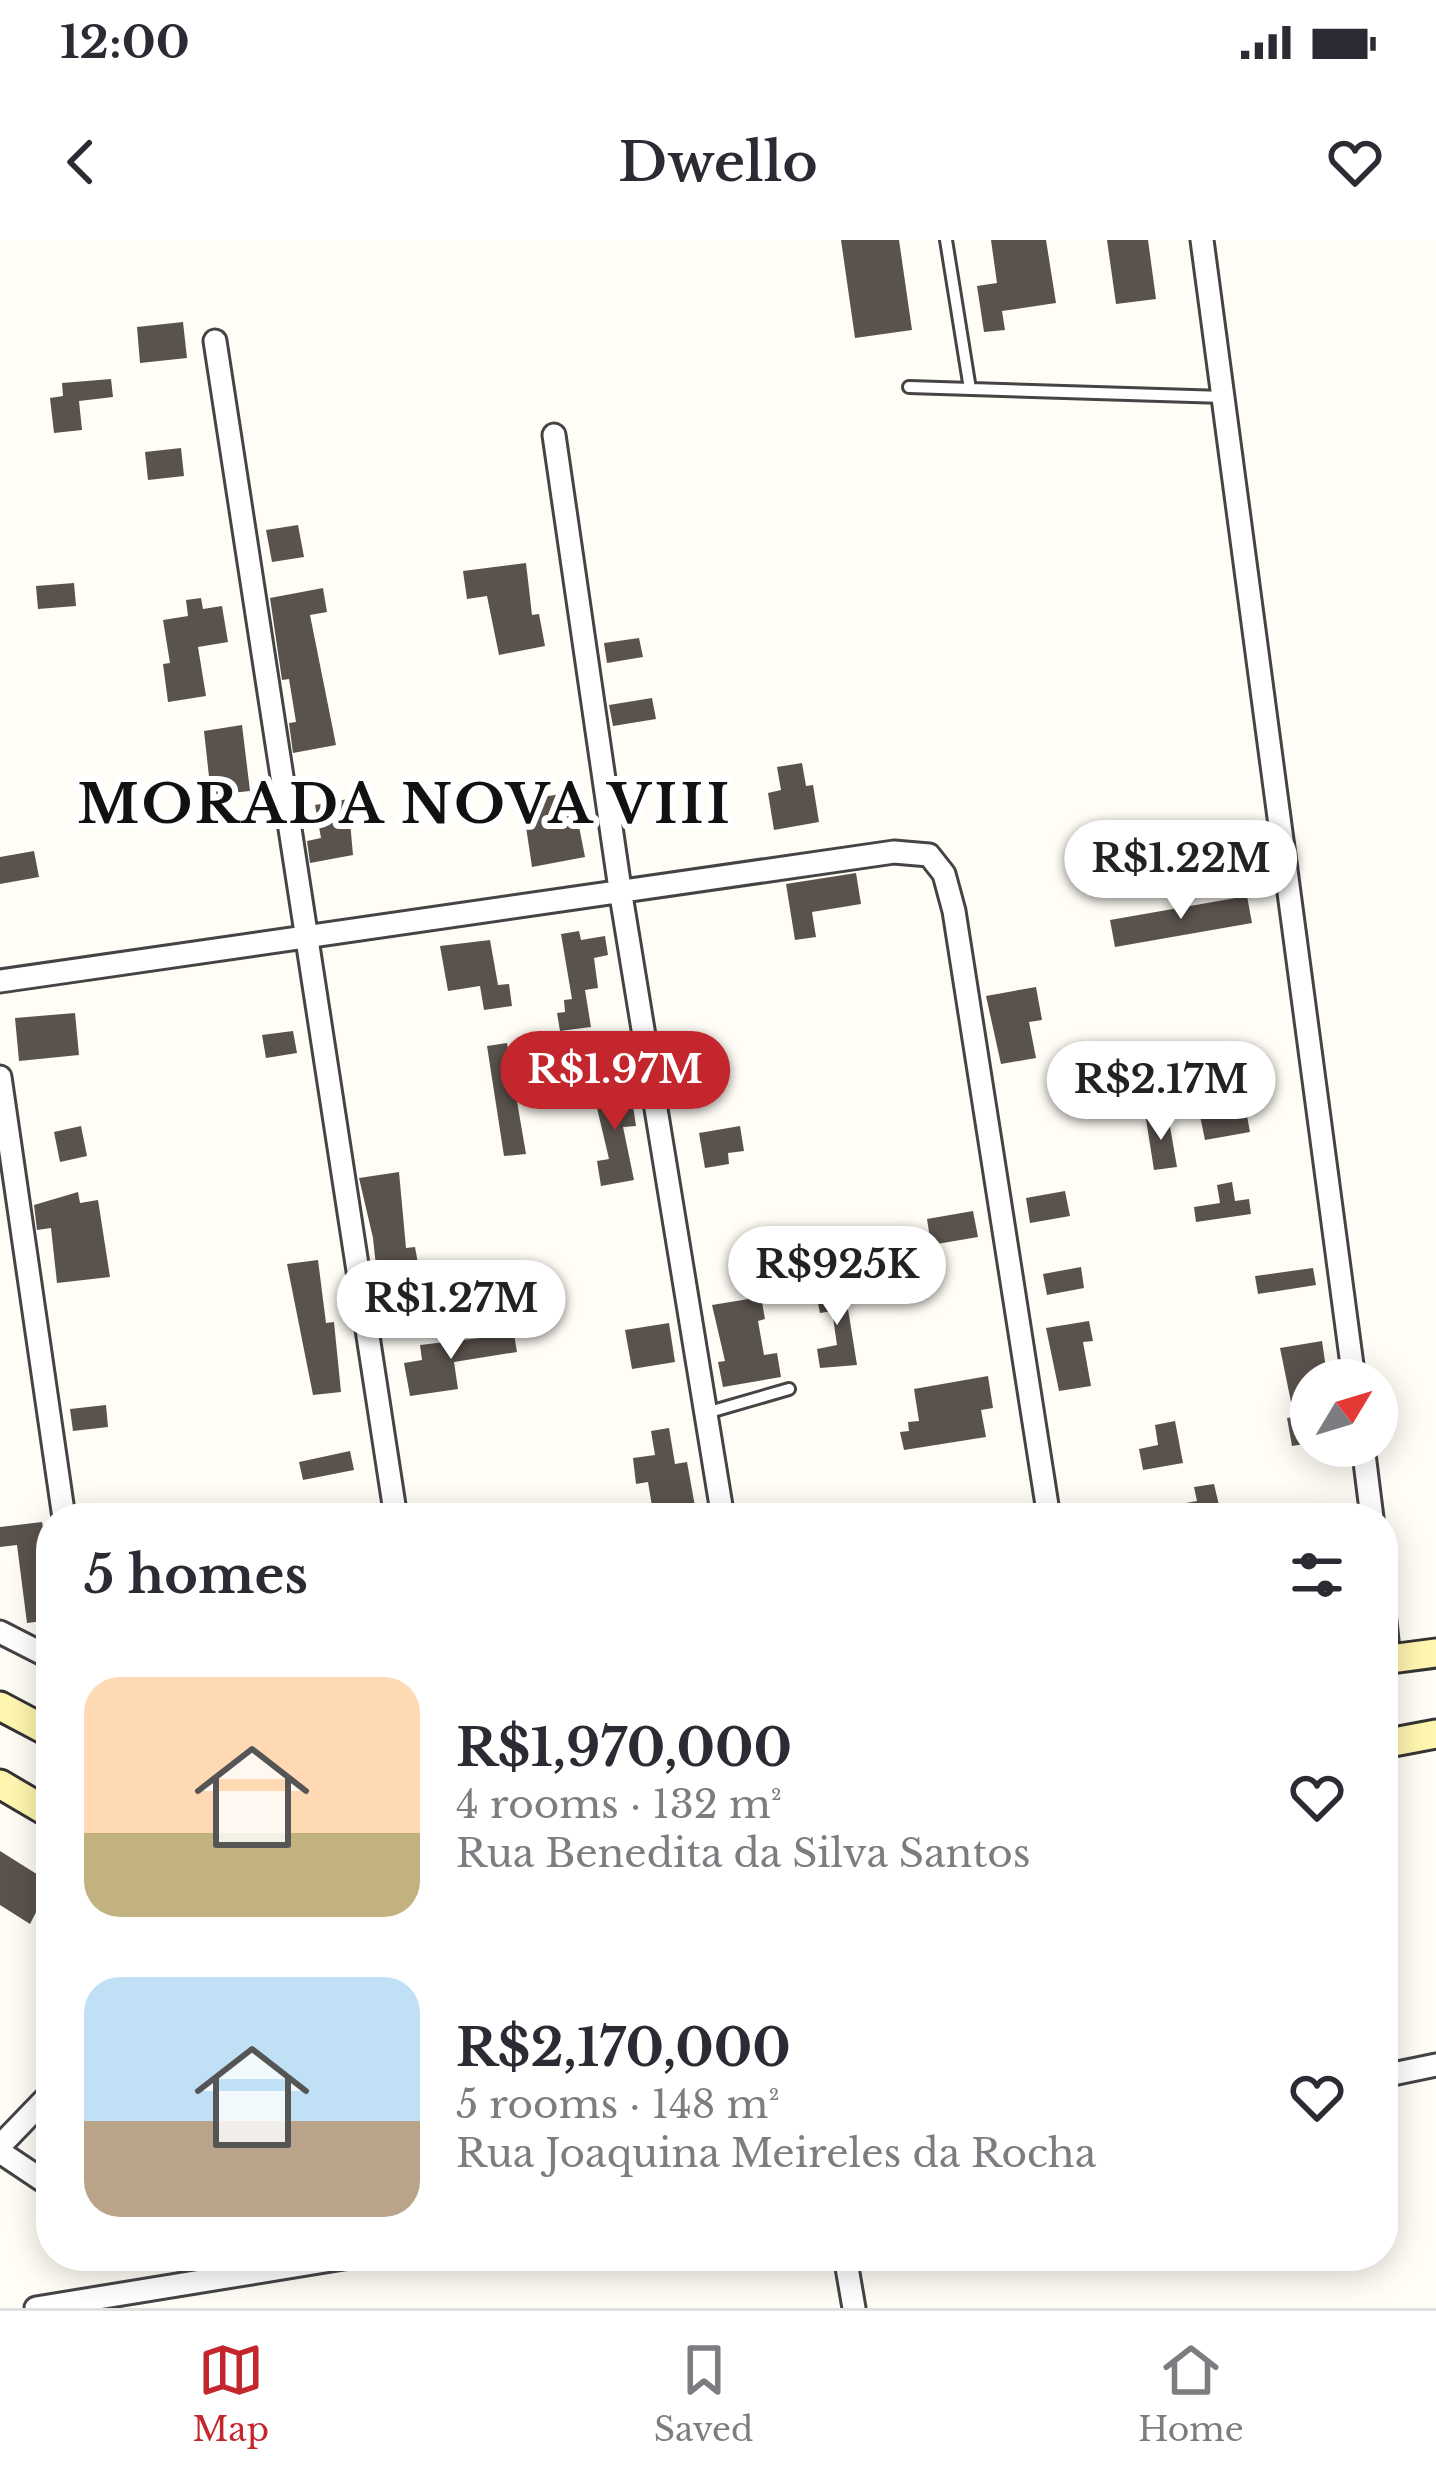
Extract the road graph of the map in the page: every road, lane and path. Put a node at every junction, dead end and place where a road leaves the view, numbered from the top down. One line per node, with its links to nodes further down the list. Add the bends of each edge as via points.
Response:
1 (946, 240): 5 (lane)
2 (1202, 240): 6 (street)
3 (214, 341): 9 (street)
4 (909, 387): 5 (lane)
5 (970, 389): 6 (lane)
6 (1227, 397): 12 (street)
7 (554, 435): 8 (street)
8 (620, 889): 9 (street); 14 (street); 19 (street, via 894,852 934,859 954,910)
9 (310, 936): 10 (street); 17 (street)
10 (0, 981)
11 (0, 1077): 16 (street)
12 (1351, 1359)
13 (789, 1389): 14 (lane)
14 (706, 1413): 18 (street)
15 (1366, 1467): 20 (street)
16 (62, 1503)
17 (394, 1503)
18 (721, 1503)
19 (1047, 1503)
20 (1370, 1503)
21 (0, 1632): 22 (street)
22 (36, 1650)
23 (1436, 1653): 24 (street)
24 (1398, 1658)
25 (0, 1706): 26 (street)
26 (36, 1725)
27 (1436, 1735): 28 (street)
28 (1398, 1741)
29 (0, 1784): 30 (street)
30 (36, 1805)
31 (1436, 2066): 32 (street)
32 (1398, 2073)
33 (36, 2109): 34 (street)
34 (0, 2149): 35 (street)
35 (36, 2175)
36 (264, 2271): 39 (street)
37 (274, 2271): 39 (street)
38 (848, 2271): 41 (street)
39 (268, 2272): 40 (street)
40 (36, 2308)
41 (854, 2308)

